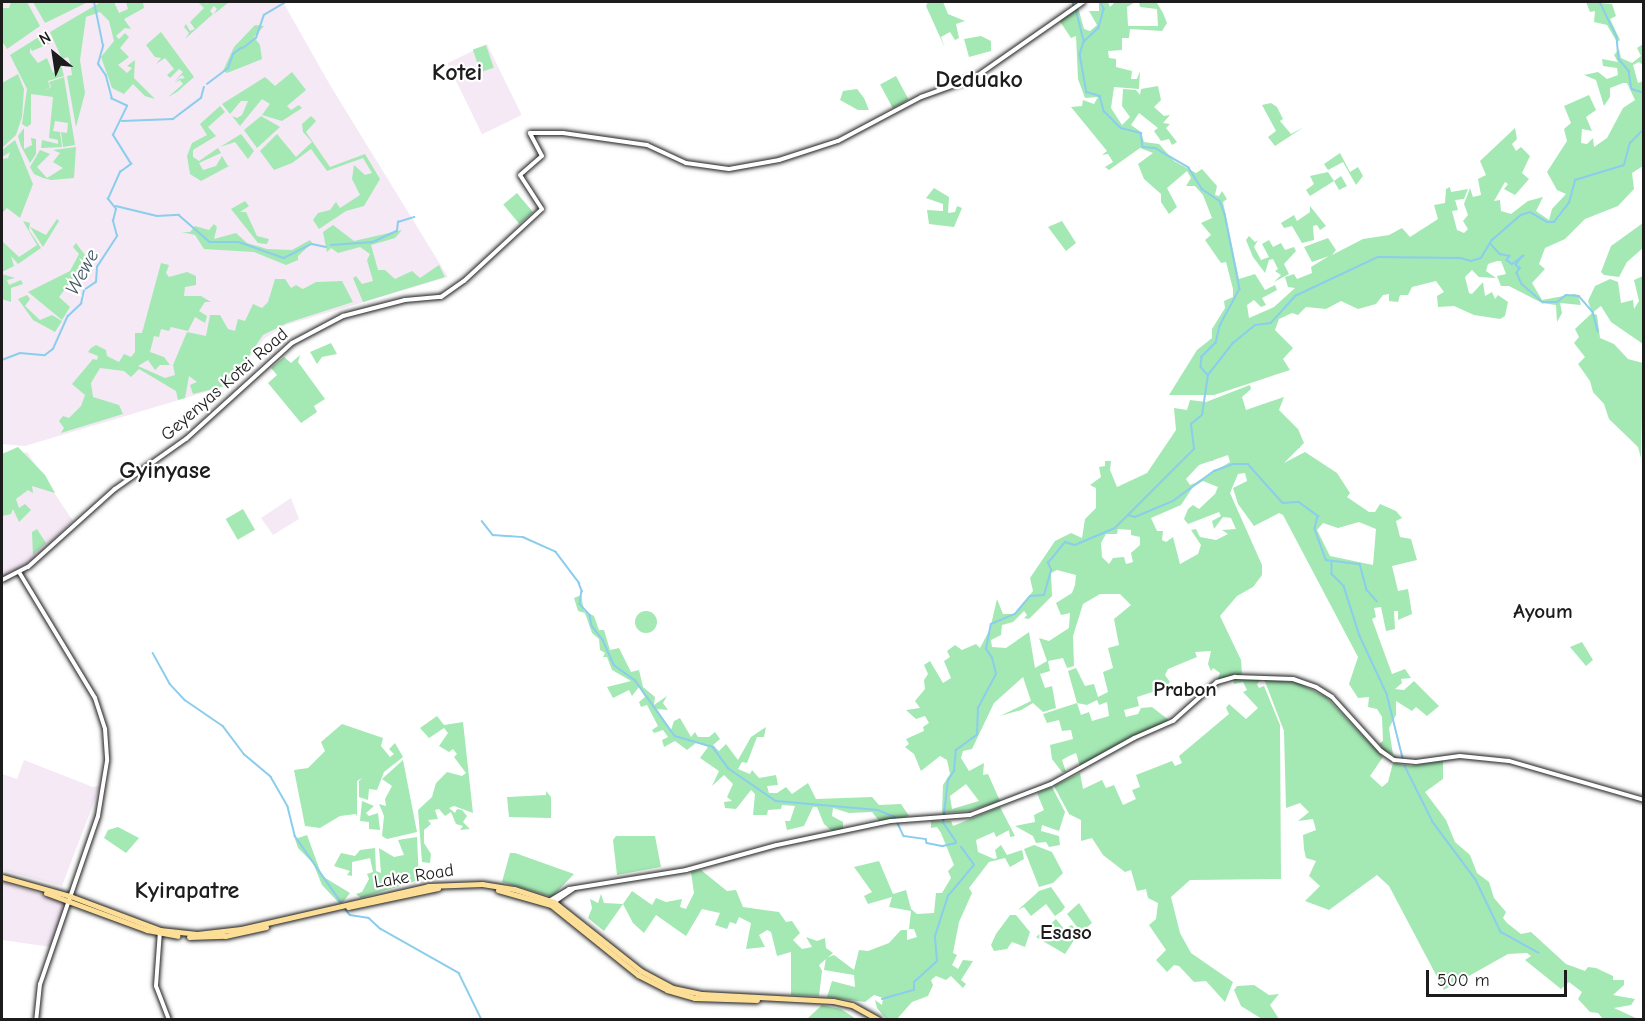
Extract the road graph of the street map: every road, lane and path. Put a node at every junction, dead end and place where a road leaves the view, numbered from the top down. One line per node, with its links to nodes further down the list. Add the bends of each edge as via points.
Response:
1 (1083, 2): 2 (street, Geyenyas Kotei Road, via 976,76 914,100 838,141 779,160 720,168 686,163 647,145 563,133 530,133 542,156 520,175 542,209 445,296 349,314 292,343 186,439 115,489)
2 (19, 572): 3 (street, Geyenyas Kotei Road); 6 (street, via 90,686 105,729 107,761 102,797)
3 (2, 580)
4 (1644, 800): 7 (street, via 1509,760 1460,756 1398,761 1381,751 1332,697 1316,687 1293,679 1246,676 1220,681 1177,719 1061,779 970,815 891,821 777,845 686,870 574,889)
5 (2, 879): 6 (main road, Lake Road)
6 (69, 899): 8 (main road, Lake Road); 10 (street, via 40,984)
7 (551, 903): 8 (main road, Lake Road, via 488,885 442,884 233,930); 9 (main road, Lake Road, via 641,971 673,988 702,994 821,999)
8 (160, 932): 11 (street, via 156,986)
9 (874, 1018)
10 (36, 1020)
11 (169, 1020)

